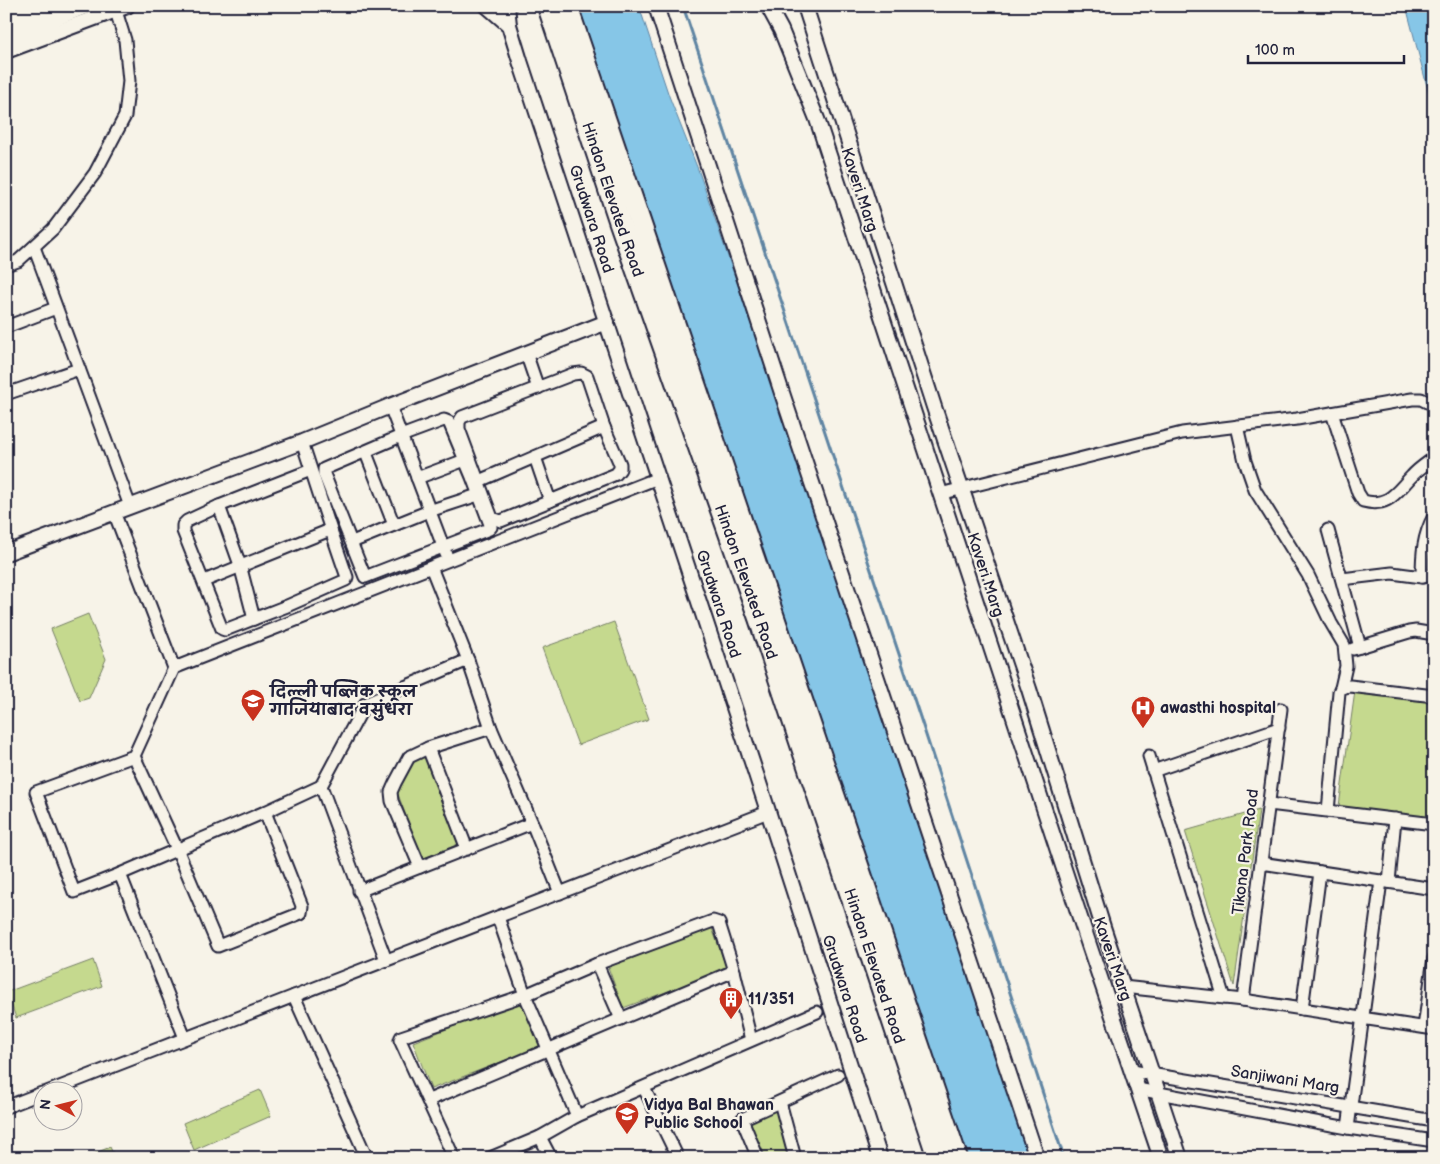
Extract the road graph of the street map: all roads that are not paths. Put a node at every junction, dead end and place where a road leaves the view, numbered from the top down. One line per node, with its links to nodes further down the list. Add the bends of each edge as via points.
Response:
1 (24, 6): 12 (main road)
2 (47, 6): 13 (highway)
3 (85, 6): 15 (main road)
4 (487, 6): 14 (street)
5 (507, 6): 14 (street, Grudwara Road)
6 (548, 6): 140 (highway, Hindon Elevated Road, via 759,618)
7 (567, 6): 141 (highway, Hindon Elevated Road)
8 (656, 6): 142 (street)
9 (768, 6): 43 (street, Kaveri Marg, via 817,119)
10 (805, 6): 41 (street, Kaveri Marg)
11 (122, 9): 16 (street); 17 (street, via 129,81 125,116 95,173 53,229)
12 (6, 13)
13 (6, 21)
14 (509, 25): 20 (street, Grudwara Road)
15 (6, 38)
16 (6, 51)
17 (34, 247): 18 (street, via 18,261); 19 (street)
18 (6, 266)
19 (56, 308): 21 (street); 23 (street)
20 (607, 322): 22 (street); 39 (street, Grudwara Road)
21 (6, 327)
22 (526, 354): 24 (street); 27 (street)
23 (79, 370): 25 (street); 45 (street)
24 (538, 388): 30 (street, via 573,374 587,376); 40 (street, via 462,417 459,429)
25 (6, 394)
26 (1427, 402): 28 (street, via 1412,399)
27 (390, 406): 31 (street); 32 (street)
28 (1332, 413): 29 (street); 35 (street, via 1362,501 1389,500 1413,474)
29 (1237, 426): 41 (street, via 1182,433); 65 (street, via 1255,490 1308,575)
30 (604, 427): 34 (street); 44 (street, via 620,469 616,474)
31 (401, 436): 33 (street); 36 (street, via 446,420); 38 (street)
32 (302, 442): 37 (street); 45 (street)
33 (366, 452): 50 (street); 53 (street, via 324,469)
34 (535, 457): 40 (street); 44 (street)
35 (1434, 458)
36 (465, 460): 38 (street); 42 (street)
37 (311, 470): 46 (street); 51 (street)
38 (417, 478): 47 (street)
39 (658, 478): 56 (street); 83 (street, Grudwara Road)
40 (478, 481): 44 (street, via 492,518 496,520)
41 (961, 488): 43 (street); 69 (street, Kaveri Marg)
42 (478, 494): 47 (street); 54 (street, via 489,529)
43 (940, 494): 71 (street, Kaveri Marg)
44 (550, 501)
45 (130, 506): 48 (street)
46 (219, 506): 57 (street); 61 (street, via 183,525)
47 (429, 511): 50 (street); 54 (street)
48 (114, 512): 55 (street); 67 (street)
49 (1434, 516): 59 (street, via 1422,547)
50 (394, 525): 53 (street)
51 (330, 530): 57 (street); 62 (street, via 346,580)
52 (1328, 530): 60 (street)
53 (352, 542): 54 (street, via 365,577)
54 (443, 548): 56 (street)
55 (6, 553)
56 (448, 560): 58 (street)
57 (240, 565): 61 (street); 62 (street)
58 (431, 567): 66 (street); 67 (street)
59 (1428, 576): 60 (street, via 1392,573)
60 (1342, 579): 64 (street)
61 (204, 581): 62 (street, via 222,629)
62 (254, 618)
63 (1434, 634): 64 (street, via 1409,632)
64 (1360, 647): 65 (street)
65 (1346, 651): 68 (street)
66 (468, 660): 73 (street); 79 (street, via 365,704)
67 (174, 668): 76 (street)
68 (1341, 688): 70 (street, via 1350,686); 81 (street)
69 (1029, 689): 71 (street); 102 (street, Kaveri Marg)
70 (1434, 696)
71 (1008, 698): 115 (street, Kaveri Marg)
72 (1281, 709): 74 (street, Tikona Park Road)
73 (491, 728): 75 (street); 85 (street)
74 (1279, 728): 78 (street); 80 (street, Tikona Park Road)
75 (428, 748): 88 (street); 90 (street, via 410,757 391,792)
76 (134, 756): 87 (street); 92 (street, via 36,792 74,892)
77 (1149, 756): 78 (street)
78 (1153, 771): 105 (street)
79 (321, 786): 82 (street); 95 (street)
80 (1269, 804): 81 (street); 89 (street, Tikona Park Road)
81 (1328, 811): 84 (street)
82 (265, 812): 87 (street); 87 (street, via 302,906 301,913 218,946)
83 (768, 812): 96 (street); 139 (street, Grudwara Road)
84 (1395, 819): 86 (street); 93 (street)
85 (532, 823): 88 (street); 96 (street)
86 (1434, 824)
87 (177, 849): 92 (street)
88 (467, 849): 90 (street)
89 (1261, 863): 91 (street); 106 (street, Tikona Park Road)
90 (420, 867): 95 (street)
91 (1320, 872): 93 (street); 107 (street)
92 (120, 874): 112 (street)
93 (1385, 882): 94 (street); 109 (street)
94 (1434, 889)
95 (360, 891): 99 (street)
96 (560, 893): 97 (street)
97 (498, 917): 99 (street); 103 (street)
98 (1434, 958): 111 (street)
99 (386, 960): 104 (street)
100 (597, 964): 101 (street, via 715,921 719,923); 103 (street); 110 (street)
101 (734, 971): 110 (street); 113 (street)
102 (1123, 987): 105 (street); 116 (street, Kaveri Marg)
103 (525, 995): 114 (street); 123 (street, via 400,1038)
104 (294, 996): 112 (street); 132 (street)
105 (1224, 998): 106 (street)
106 (1243, 1000): 107 (street)
107 (1302, 1008): 109 (street)
108 (818, 1012): 113 (street)
109 (1362, 1018): 111 (street); 126 (street)
110 (621, 1019): 114 (street)
111 (1429, 1028)
112 (185, 1038): 118 (street)
113 (751, 1040): 119 (street)
114 (548, 1051): 123 (street); 127 (street)
115 (1132, 1072): 116 (street, Sanjiwani Marg); 120 (street, Kaveri Marg)
116 (1152, 1075): 121 (street, Kaveri Marg); 126 (street, Sanjiwani Marg)
117 (838, 1076): 124 (street)
118 (73, 1082)
119 (644, 1088): 127 (street); 136 (street)
120 (1137, 1089): 121 (street, Sanjiwani Marg); 143 (street, Kaveri Marg)
121 (1158, 1092): 129 (street, Sanjiwani Marg); 144 (street, Kaveri Marg)
122 (32, 1097): 125 (street)
123 (429, 1100): 133 (street)
124 (780, 1102): 137 (street, via 742,1120); 138 (street)
125 (6, 1108)
126 (1352, 1108): 128 (street, Sanjiwani Marg); 129 (street)
127 (577, 1116): 130 (street)
128 (1434, 1122)
129 (1348, 1128): 131 (street, Sanjiwani Marg)
130 (540, 1136): 134 (street); 135 (street)
131 (1434, 1140)
132 (367, 1158)
133 (454, 1158)
134 (490, 1158)
135 (550, 1158)
136 (678, 1158)
137 (758, 1158)
138 (795, 1158)
139 (880, 1158)
140 (938, 1158)
141 (956, 1158)
142 (1037, 1158)
143 (1161, 1158)
144 (1180, 1158)

